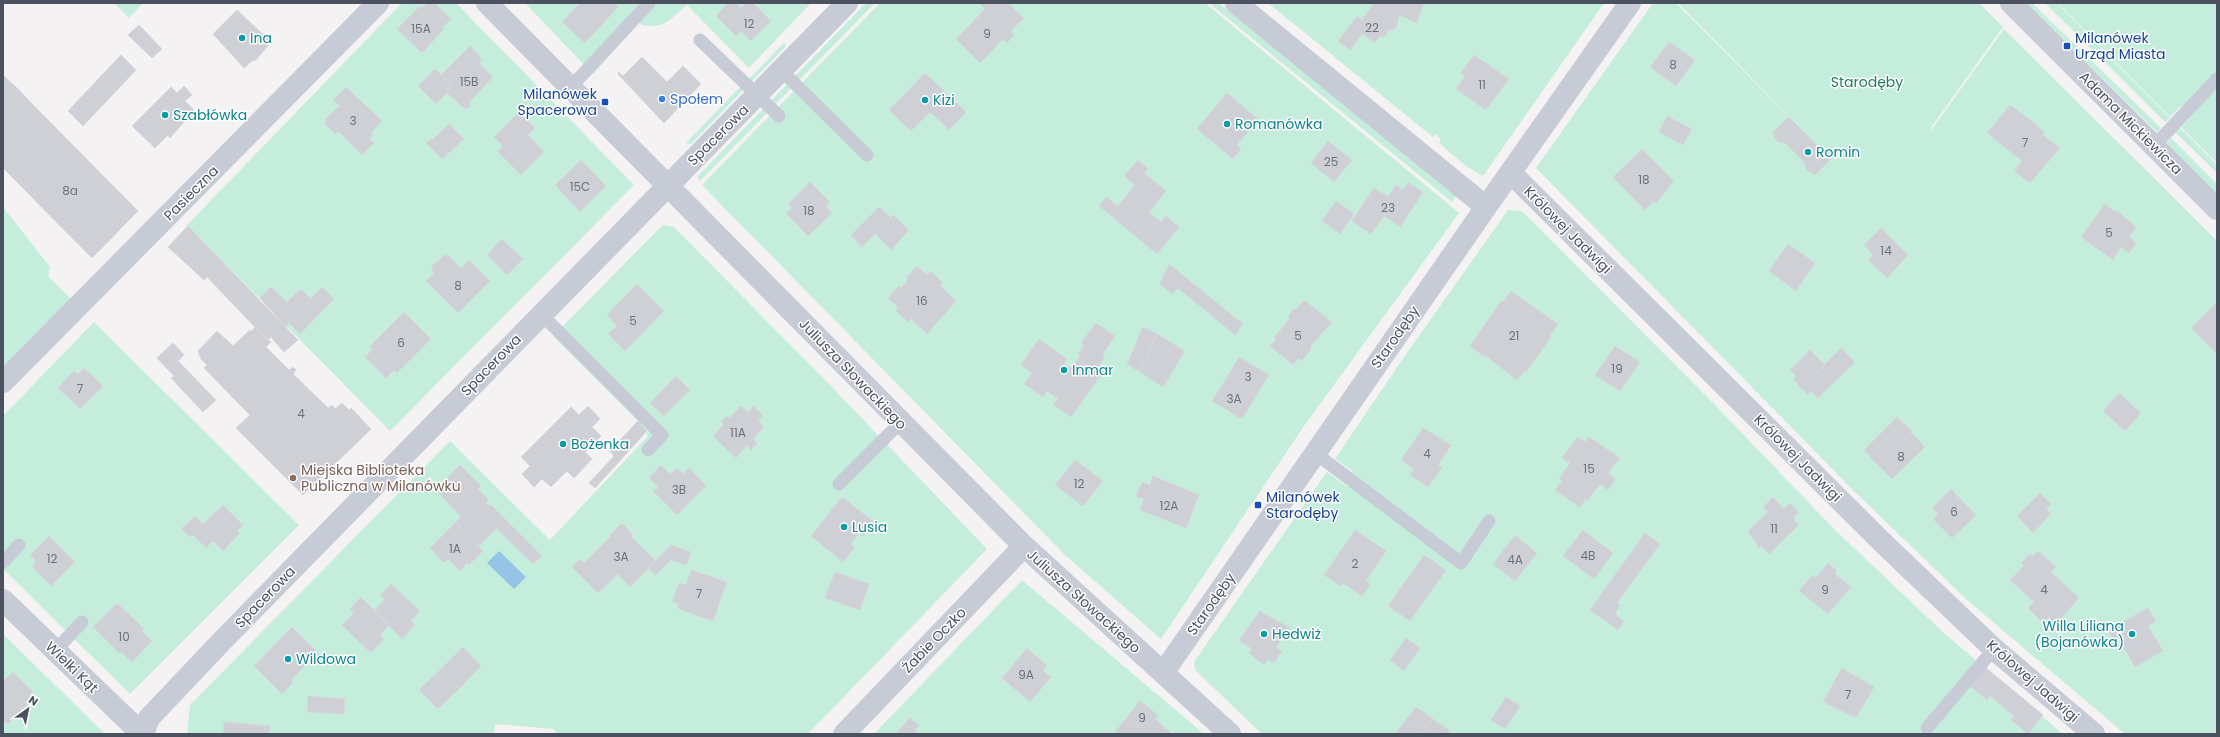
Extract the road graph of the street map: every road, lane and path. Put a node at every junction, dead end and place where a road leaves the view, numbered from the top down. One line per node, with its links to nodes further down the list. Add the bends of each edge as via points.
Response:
1 (378, 3): 21 (street, Pasieczna)
2 (487, 3): 11 (street, Juliusza Słowackiego)
3 (650, 3): 11 (lane)
4 (847, 3): 9 (street, Spacerowa)
5 (1236, 3): 18 (street)
6 (1630, 3): 16 (street, Starodęby)
7 (2011, 3): 14 (street, Adama Mickiewicza)
8 (700, 40): 12 (lane)
9 (782, 71): 12 (street, Spacerowa); 15 (lane)
10 (2217, 79): 14 (lane)
11 (570, 88): 17 (street, Juliusza Słowackiego)
12 (758, 96): 13 (lane); 17 (street, Spacerowa)
13 (779, 116)
14 (2154, 146): 19 (street, Adama Mickiewicza)
15 (867, 155)
16 (1510, 173): 18 (street, Starodęby); 32 (street, Królowej Jadwigi, via 1865,525)
17 (668, 186): 20 (street, Spacerowa); 22 (street, Juliusza Słowackiego)
18 (1486, 207): 24 (street, Starodęby)
19 (2217, 210)
20 (541, 314): 23 (lane, via 662,436); 36 (street, Spacerowa, via 162,703 149,718)
21 (3, 382)
22 (900, 423): 25 (lane); 28 (street, Juliusza Słowackiego)
23 (648, 450)
24 (1315, 453): 26 (lane, via 1462,563); 34 (street, Starodęby)
25 (839, 484)
26 (1489, 521)
27 (19, 545): 29 (lane)
28 (1024, 546): 34 (street, Juliusza Słowackiego); 37 (street, Żabie Oczko)
29 (3, 562)
30 (3, 600): 33 (street, Wielki Kąt)
31 (82, 622): 33 (lane)
32 (1994, 649): 35 (lane); 39 (street, Królowej Jadwigi)
33 (55, 651): 36 (street, Wielki Kąt)
34 (1163, 673): 38 (street, Juliusza Słowackiego)
35 (1927, 728)
36 (142, 734)
37 (844, 734)
38 (1230, 734)
39 (2094, 734)

